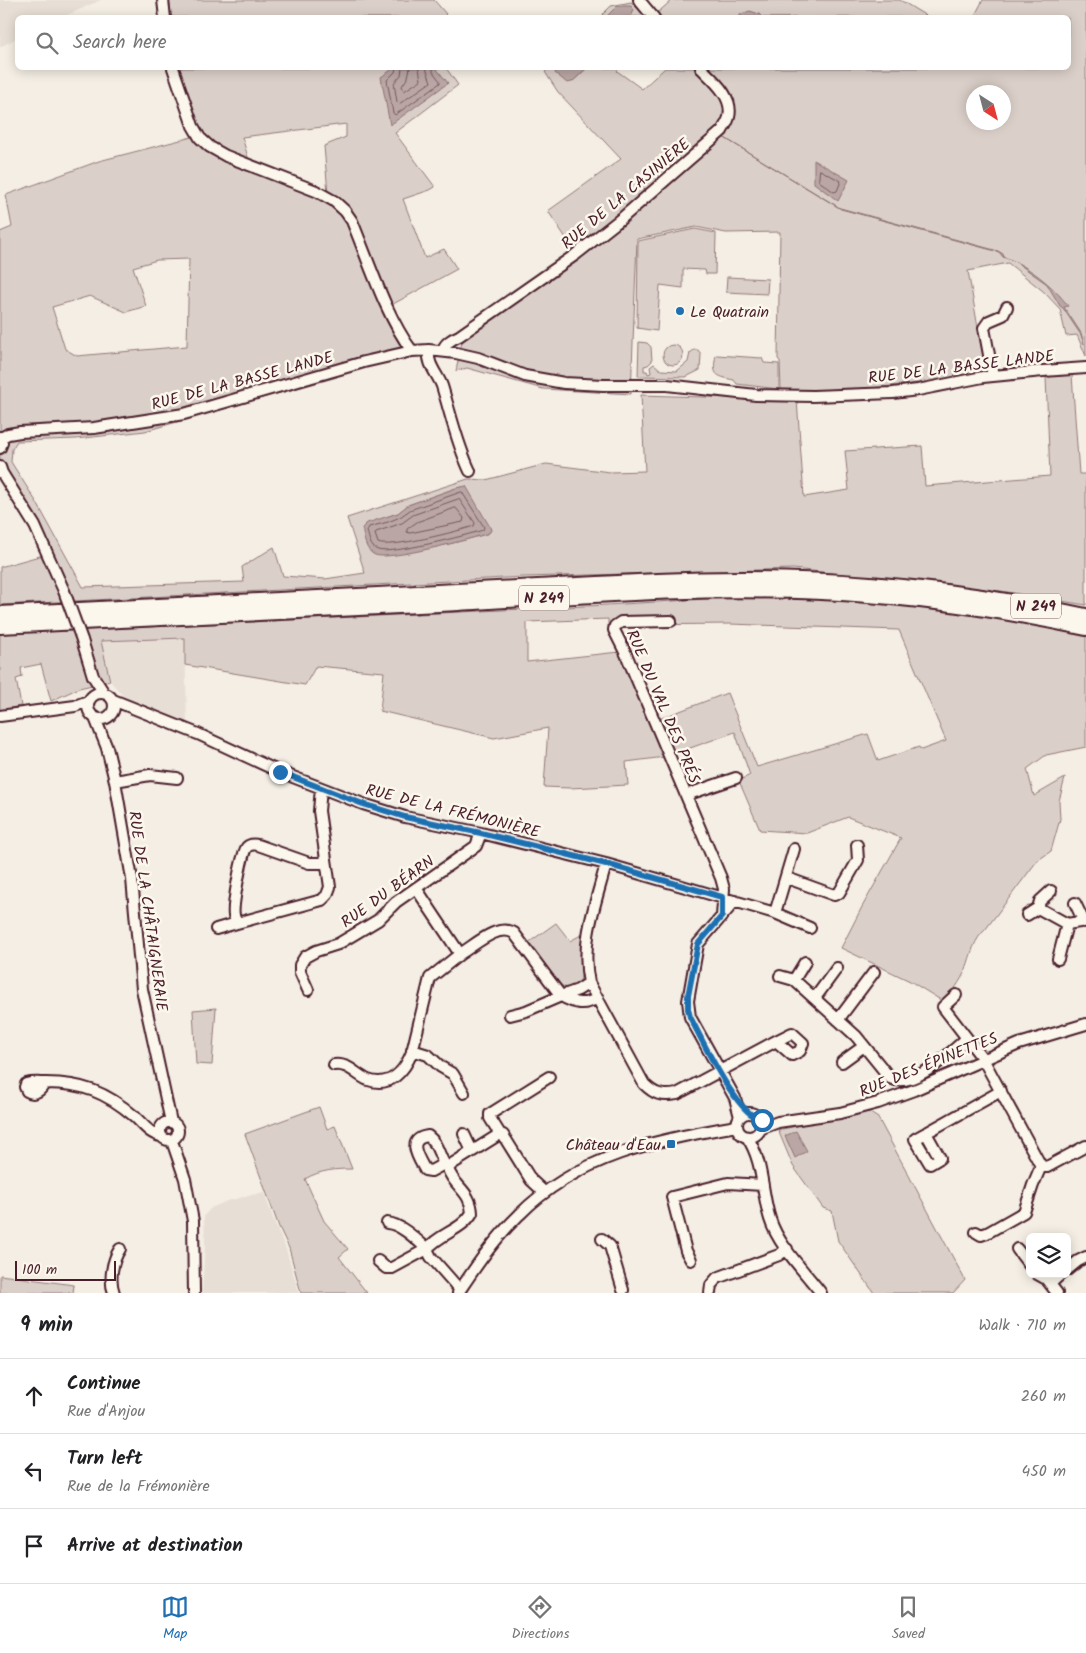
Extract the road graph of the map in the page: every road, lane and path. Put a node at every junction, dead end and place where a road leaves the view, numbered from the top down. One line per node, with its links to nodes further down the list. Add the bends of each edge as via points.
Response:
1 (164, 0): 3 (street)
2 (639, 0): 4 (street)
3 (165, 15)
4 (652, 15)
5 (174, 70): 10 (street, via 193,126 210,148 316,192 345,211 390,313)
6 (703, 70): 8 (street, RUE DE LA CASINIÈRE, via 721,87 730,107 729,118 722,131 575,255)
7 (1007, 307): 14 (street, via 1003,315 989,321 984,328)
8 (459, 336): 11 (street, RUE DE LA CASINIÈRE, via 446,343); 12 (street)
9 (429, 350): 10 (street, RUE DE LA BASSE LANDE); 11 (street, RUE DE LA BASSE LANDE); 17 (street, via 429,360 441,384 458,443)
10 (412, 351): 15 (street, RUE DE LA BASSE LANDE, via 184,414 101,427 20,432 8,434)
11 (443, 351): 12 (street, RUE DE LA BASSE LANDE)
12 (456, 353): 14 (street, RUE DE LA BASSE LANDE, via 525,376 555,382 702,388 714,384 813,396 918,390)
13 (1086, 368): 14 (street, RUE DE LA BASSE LANDE)
14 (992, 376)
15 (0, 441)
16 (0, 467): 23 (street, RUE DE LA CHÂTAIGNERAIE, bridge, via 35,526 64,591)
17 (470, 471)
18 (0, 614): 19 (highway, N 249, via 767,578 939,590)
19 (1086, 616)
20 (671, 621): 35 (street, RUE DU VAL DES PRÉS, via 622,622 614,630)
21 (0, 626): 22 (highway, N 249, via 650,593 779,590 938,602)
22 (1086, 628)
23 (93, 676): 24 (street, RUE DE LA CHÂTAIGNERAIE); 25 (street, RUE DE LA CHÂTAIGNERAIE)
24 (104, 693): 25 (street, via 96,693); 26 (street, RUE DE LA CHÂTAIGNERAIE)
25 (90, 698): 27 (street); 29 (street, RUE DE LA CHÂTAIGNERAIE)
26 (113, 700): 28 (street, RUE DE LA FRÉMONIÈRE); 29 (street, RUE DE LA CHÂTAIGNERAIE, via 114,708)
27 (75, 706): 29 (street); 30 (street)
28 (134, 709): 29 (street); 34 (street, RUE DE LA FRÉMONIÈRE)
29 (101, 715): 33 (street, RUE DE LA CHÂTAIGNERAIE, via 102,734)
30 (0, 716)
31 (177, 778): 33 (street, via 150,775)
32 (736, 778): 35 (street, RUE DU VAL DES PRÉS)
33 (115, 781): 85 (street, RUE DE LA CHÂTAIGNERAIE, via 132,879 142,989)
34 (321, 788): 36 (street, RUE DE LA FRÉMONIÈRE, via 405,817); 39 (street, via 318,811)
35 (686, 795): 44 (street, RUE DU VAL DES PRÉS, via 723,885)
36 (481, 833): 40 (street, RUE DE LA FRÉMONIÈRE); 42 (street, RUE DU BÉARN, via 476,846)
37 (857, 846): 41 (street, via 858,860 839,893 834,895)
38 (794, 849): 41 (street)
39 (325, 863): 51 (street, via 330,887 322,900); 51 (street, via 309,864 258,845 248,846 237,886 234,915)
40 (606, 864): 44 (street, RUE DE LA FRÉMONIÈRE); 63 (street, via 586,947)
41 (786, 878): 48 (street)
42 (416, 888): 56 (street); 64 (street, RUE DU BÉARN, via 378,920 338,944 305,957 300,972)
43 (1050, 891): 47 (street)
44 (722, 897): 45 (street, RUE DE LA FRÉMONIÈRE); 50 (street, RUE DU VAL DES PRÉS)
45 (735, 901): 48 (street, RUE DE LA FRÉMONIÈRE); 50 (street)
46 (1075, 903): 52 (street)
47 (1038, 908): 49 (street); 53 (street)
48 (775, 913): 54 (street, RUE DE LA FRÉMONIÈRE)
49 (1027, 915)
50 (722, 916): 79 (street, via 698,944 688,1001 690,1017)
51 (237, 922): 55 (street)
52 (1085, 922): 53 (street)
53 (1067, 924): 57 (street)
54 (810, 928)
55 (216, 929)
56 (460, 954): 65 (street, via 493,932 508,929); 75 (street, via 430,978)
57 (1058, 959)
58 (805, 962): 62 (street)
59 (837, 968): 68 (street)
60 (874, 972): 70 (street)
61 (780, 976): 62 (street)
62 (794, 980): 68 (street)
63 (589, 983): 65 (street); 67 (street)
64 (308, 990)
65 (561, 996): 67 (street, via 580,1004); 69 (street)
66 (956, 996): 72 (street, via 943,1007)
67 (598, 998): 79 (street, via 651,1092 664,1096 676,1094)
68 (815, 998): 70 (street)
69 (510, 1015)
70 (838, 1020): 74 (street)
71 (1086, 1024): 76 (street, RUE DES ÉPINETTES, via 1025,1041)
72 (967, 1038): 74 (street, via 932,1067 911,1078 895,1081); 76 (street)
73 (776, 1041): 79 (street)
74 (864, 1046): 77 (street)
75 (412, 1050): 78 (street, via 408,1064 398,1076 390,1079 368,1080 353,1069); 83 (street, via 428,1055 452,1074)
76 (983, 1059): 82 (street); 84 (street, RUE DES ÉPINETTES, via 874,1104 833,1114)
77 (842, 1062)
78 (334, 1065)
79 (719, 1071): 84 (street)
80 (549, 1077): 88 (street, via 490,1114)
81 (45, 1083): 85 (street, via 64,1082 93,1090 115,1101 152,1133)
82 (1001, 1091): 86 (street); 92 (street)
83 (464, 1093)
84 (750, 1125): 93 (street); 94 (street, RUE DES ÉPINETTES, via 668,1138 636,1147 581,1169)
85 (165, 1128): 89 (street, via 167,1140); 89 (street, RUE DE LA CHÂTAIGNERAIE, via 176,1124 178,1135)
86 (926, 1133)
87 (464, 1134): 91 (street)
88 (500, 1134): 91 (street); 94 (street)
89 (172, 1141): 113 (street, via 185,1179 193,1221)
90 (1086, 1146): 92 (street, via 1047,1168)
91 (472, 1151): 99 (street, via 446,1167 471,1201 472,1213 462,1226)
92 (1041, 1166): 96 (street, via 1024,1212 987,1233 981,1235)
93 (763, 1185): 100 (street, via 769,1218); 103 (street, via 728,1183 672,1197)
94 (544, 1192): 110 (street, RUE DES ÉPINETTES, via 504,1230)
95 (387, 1223): 99 (street, via 414,1237)
96 (976, 1232)
97 (602, 1239): 111 (street, via 610,1246)
98 (120, 1249): 112 (street, via 114,1257 111,1286)
99 (427, 1249): 104 (street, via 392,1268 386,1268); 110 (street)
100 (787, 1249): 114 (street, via 717,1278); 115 (street)
101 (1017, 1249): 105 (street)
102 (1086, 1257): 106 (street)
103 (691, 1260)
104 (378, 1261)
105 (1026, 1261)
106 (1071, 1267)
107 (1044, 1278): 109 (street)
108 (1057, 1278): 109 (street)
109 (1051, 1283): 116 (street)
110 (459, 1292)
111 (624, 1292)
112 (114, 1293)
113 (194, 1293)
114 (710, 1293)
115 (820, 1293)
116 (1057, 1293)

